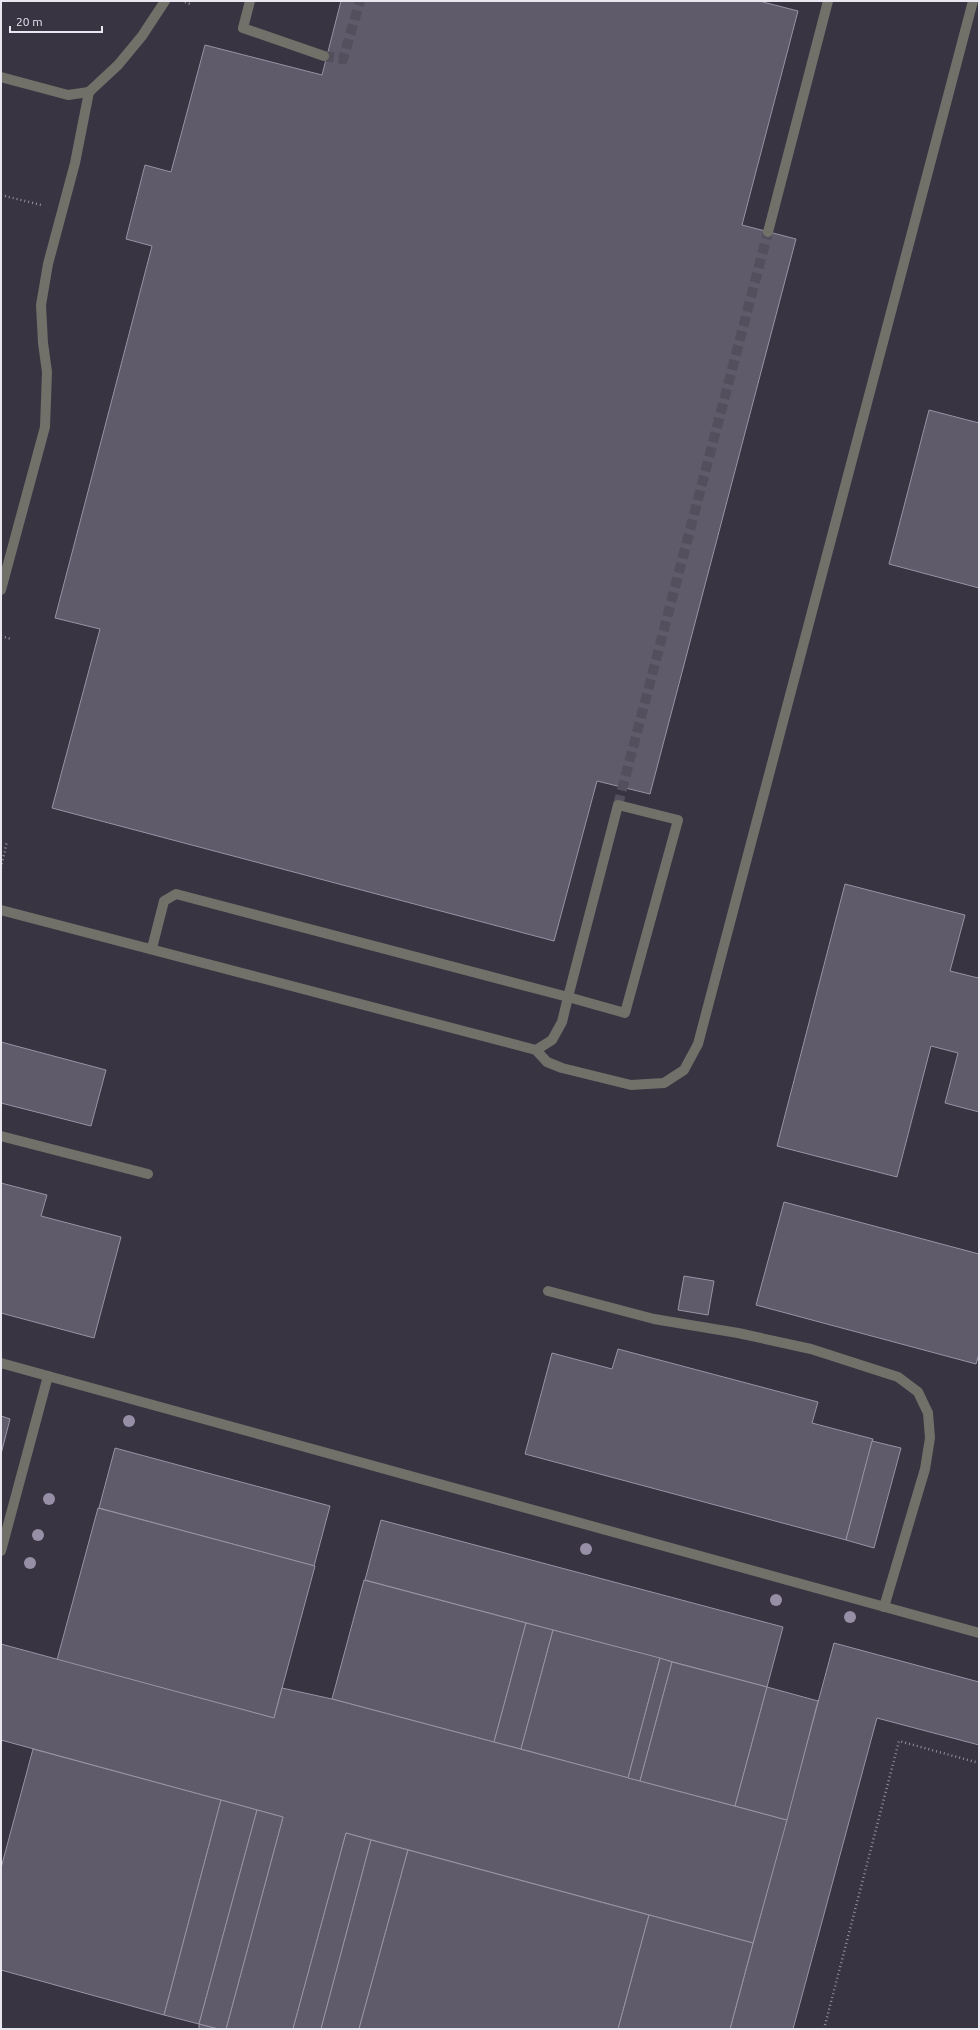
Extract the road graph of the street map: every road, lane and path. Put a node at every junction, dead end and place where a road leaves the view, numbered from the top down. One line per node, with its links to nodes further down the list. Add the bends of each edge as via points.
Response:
1 (165, 1): 7 (lane, via 118,65)
2 (250, 1): 5 (lane, via 243,28)
3 (828, 1): 8 (lane)
4 (973, 1): 17 (lane, via 698,1044 684,1070 664,1083 631,1085 562,1068 546,1062)
5 (324, 56)
6 (1, 77): 7 (lane, via 68,94)
7 (89, 92): 9 (lane, via 75,163 48,264 41,305 47,372 45,427)
8 (768, 232)
9 (1, 590)
10 (1, 636): 11 (path)
11 (11, 639)
12 (8, 841): 13 (path)
13 (1, 868)
14 (1, 910): 15 (lane)
15 (152, 948): 16 (lane, via 164,901 176,894); 17 (lane)
16 (568, 997): 16 (lane, via 618,805 678,820 625,1012); 17 (lane, via 562,1022 552,1040)
17 (536, 1050)
18 (1, 1136): 19 (lane)
19 (148, 1174)
20 (548, 1291): 24 (lane, via 654,1319 738,1333 811,1349 898,1377 918,1392 928,1414 930,1438 925,1469)
21 (1, 1364): 22 (lane)
22 (48, 1376): 23 (lane); 24 (lane)
23 (1, 1551)
24 (884, 1607): 25 (lane)
25 (979, 1633)
26 (979, 1763): 27 (path, via 899,1741)
27 (824, 2029)

